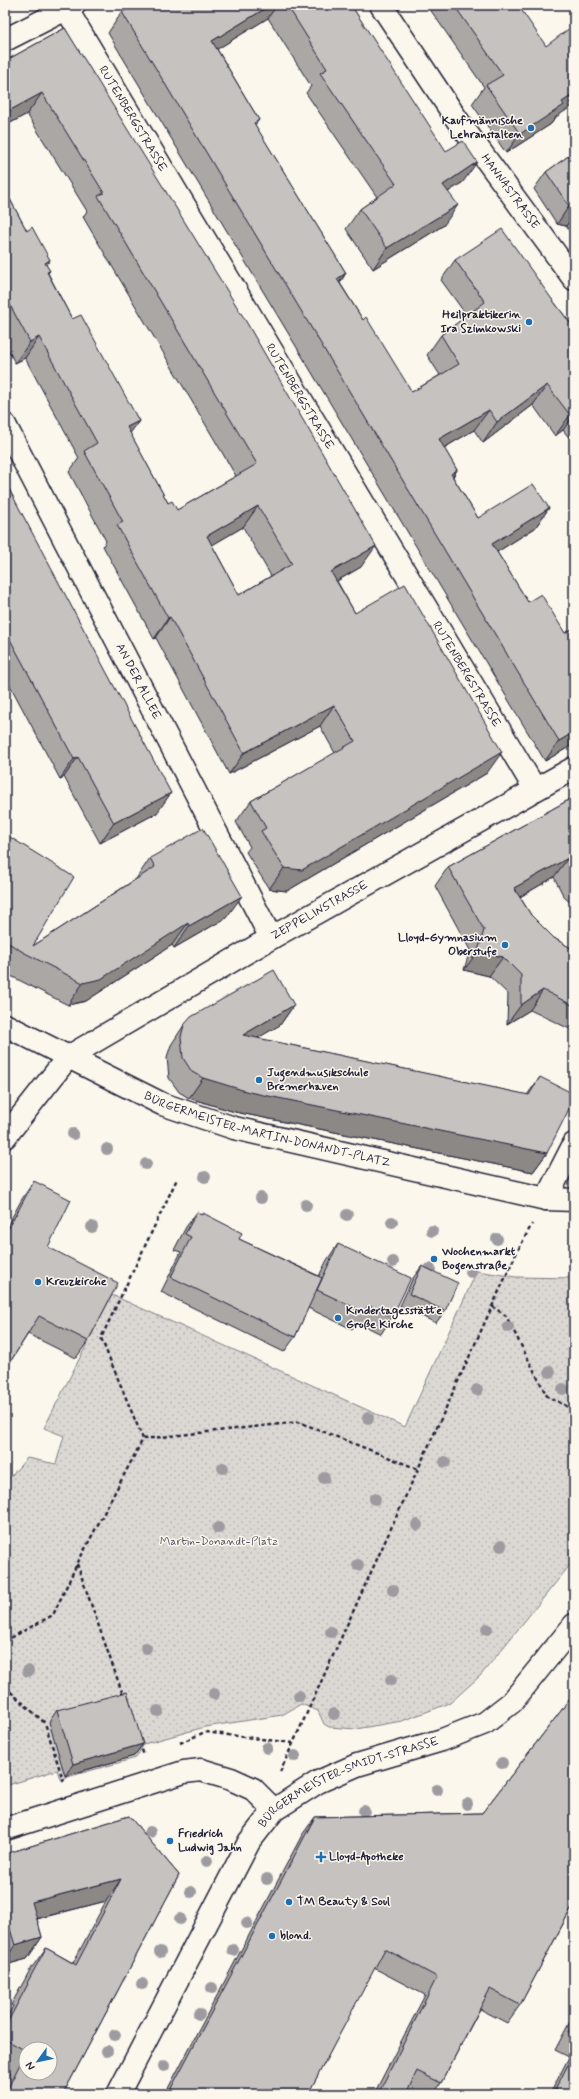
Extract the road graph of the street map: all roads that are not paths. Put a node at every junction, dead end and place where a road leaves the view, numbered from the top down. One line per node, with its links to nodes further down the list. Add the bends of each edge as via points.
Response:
1 (381, 5): 4 (street, HANNASTRASSE, via 458,121)
2 (68, 6): 3 (street); 7 (street, RUTENBERGSTRASSE)
3 (5, 40)
4 (574, 279)
5 (5, 425): 8 (street, AN DER ALLEE)
6 (574, 768): 7 (street, ZEPPELINSTRASSE)
7 (535, 789): 8 (street, ZEPPELINSTRASSE)
8 (271, 938): 10 (street, ZEPPELINSTRASSE)
9 (5, 1025): 10 (street, BÜRGERMEISTER-MARTIN-DONANDT-PLATZ)
10 (68, 1057): 11 (street); 13 (street, BÜRGERMEISTER-MARTIN-DONANDT-PLATZ, via 162,1104 234,1128)
11 (5, 1137)
12 (574, 1144): 13 (street)
13 (546, 1199): 14 (street, BÜRGERMEISTER-MARTIN-DONANDT-PLATZ)
14 (574, 1200)
15 (574, 1625): 16 (street, BÜRGERMEISTER-SMIDT-STRASSE, via 512,1702 485,1723 442,1740 357,1765 318,1782)
16 (274, 1810): 17 (street, via 254,1788 201,1770 184,1772); 18 (street, BÜRGERMEISTER-SMIDT-STRASSE, via 249,1842)
17 (5, 1829)
18 (118, 2094)

